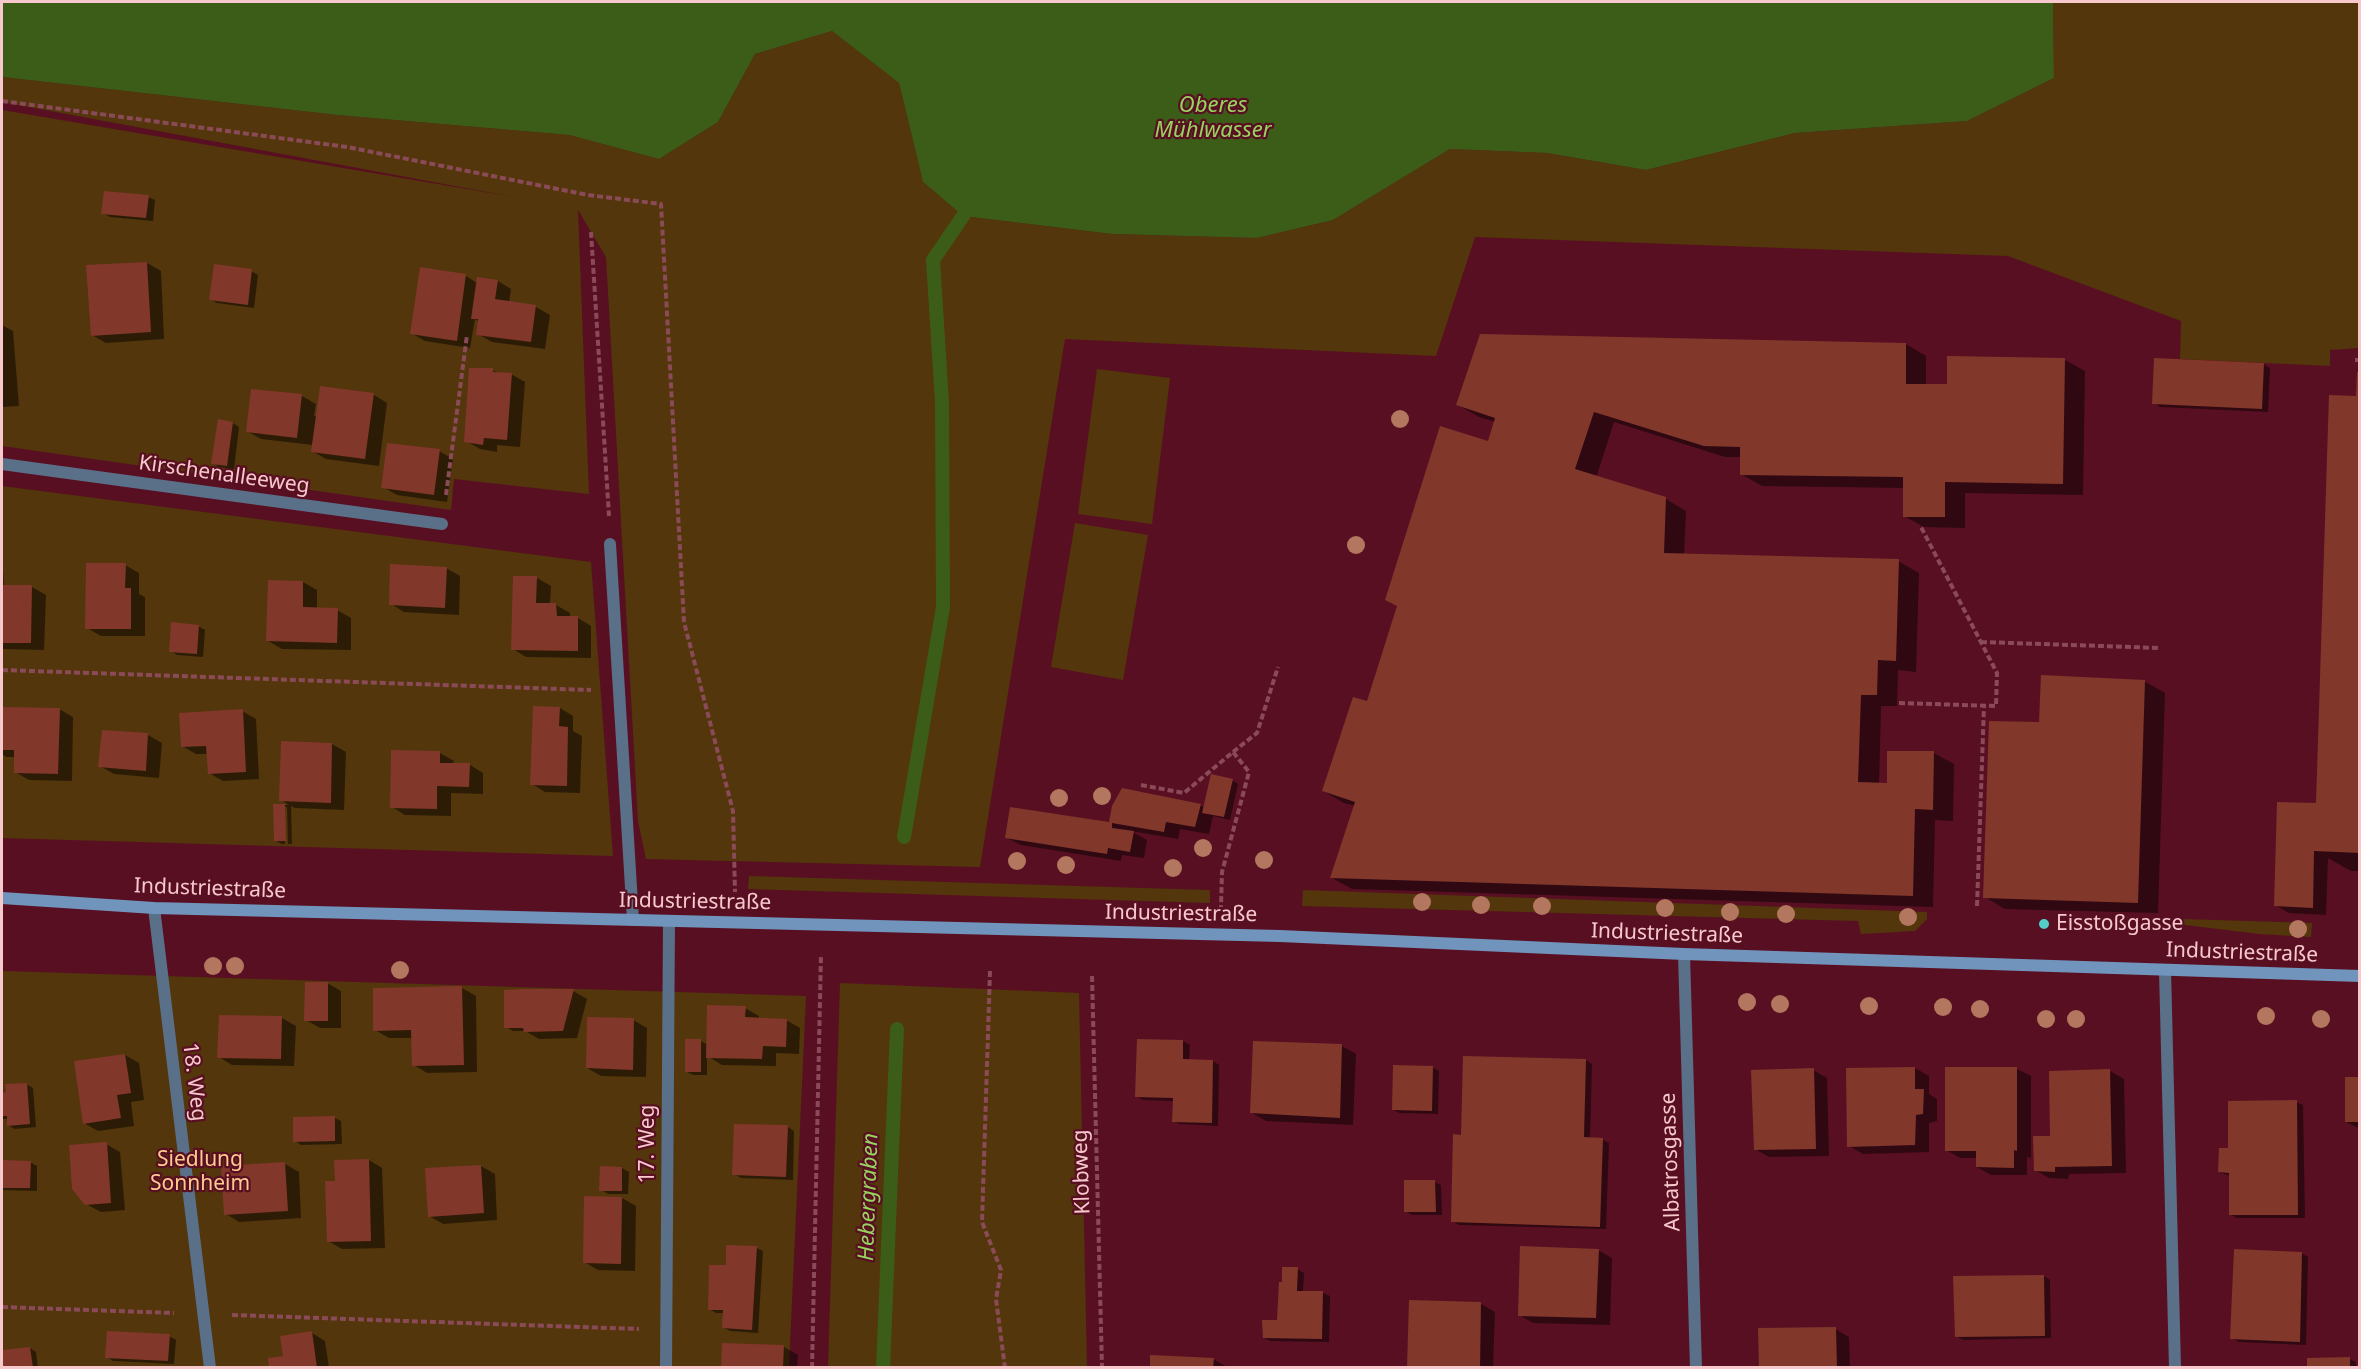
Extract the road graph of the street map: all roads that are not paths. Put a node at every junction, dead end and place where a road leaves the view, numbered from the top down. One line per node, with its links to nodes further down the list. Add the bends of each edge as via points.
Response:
1 (2, 465): 2 (street, Kirschenalleeweg)
2 (442, 524)
3 (610, 544): 6 (street)
4 (2, 898): 5 (street, Industriestraße)
5 (154, 908): 6 (street, Industriestraße); 11 (street, 18. Weg)
6 (633, 920): 7 (street, Industriestraße)
7 (669, 921): 8 (street, Industriestraße, via 1220,935); 12 (street, 17. Weg)
8 (1684, 954): 9 (street, Industriestraße); 13 (street, Albatrosgasse)
9 (2165, 970): 10 (street, Industriestraße); 14 (street)
10 (2360, 976)
11 (210, 1368)
12 (666, 1368)
13 (1696, 1368)
14 (2175, 1368)

